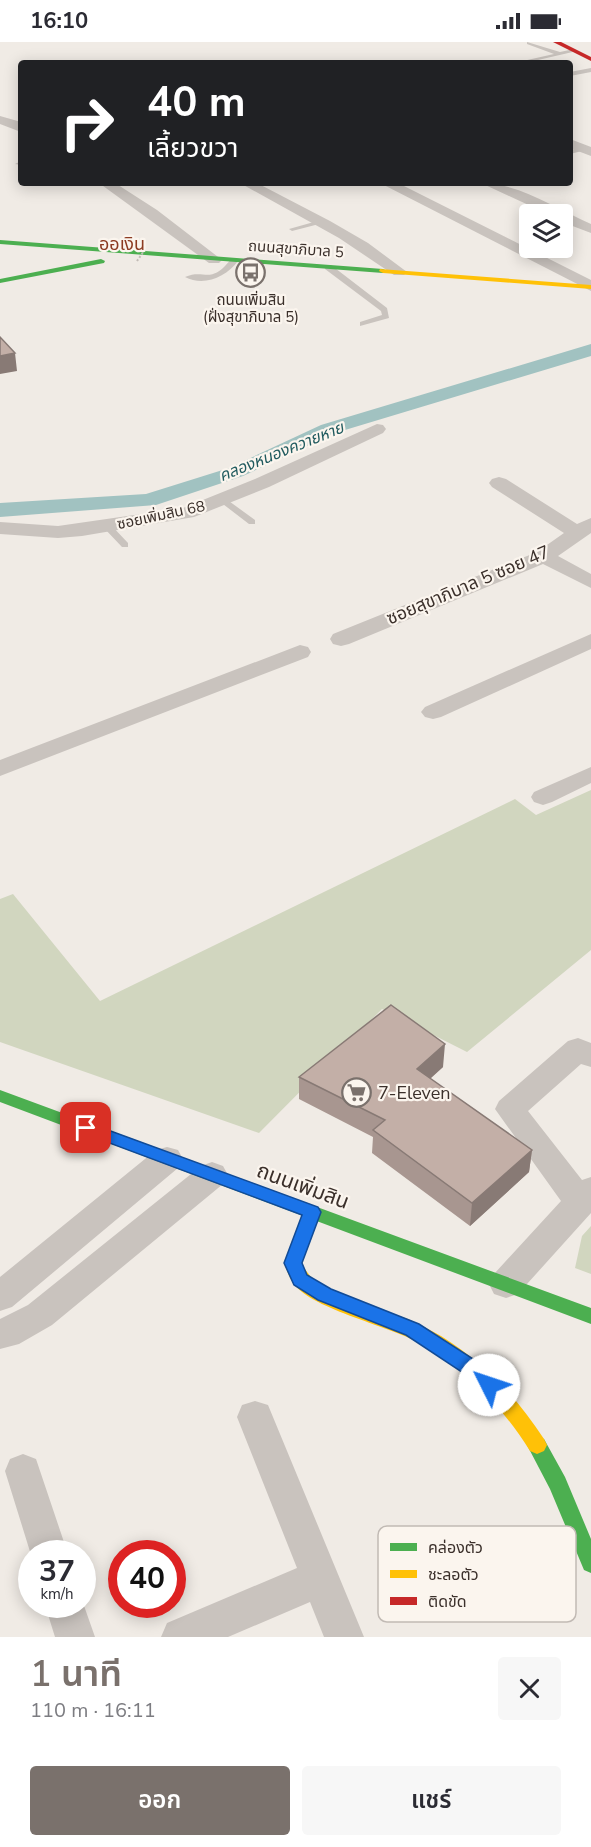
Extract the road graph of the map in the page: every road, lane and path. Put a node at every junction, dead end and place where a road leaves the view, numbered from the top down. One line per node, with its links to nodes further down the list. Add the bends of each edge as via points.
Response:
1 (530, 43): 2 (lane)
2 (558, 48): 3 (street); 4 (lane)
3 (591, 59)
4 (525, 60)
5 (591, 70): 6 (lane)
6 (573, 73)
7 (18, 114): 8 (street)
8 (0, 119): 9 (street)
9 (18, 126)
10 (573, 144): 11 (street)
11 (588, 150): 12 (lane)
12 (573, 152)
13 (111, 186): 24 (street)
14 (253, 186): 19 (street)
15 (393, 186): 30 (street)
16 (495, 186): 17 (street)
17 (536, 204)
18 (573, 221): 21 (street)
19 (321, 222): 20 (lane); 27 (street)
20 (292, 229)
21 (591, 229)
22 (0, 242): 23 (street, ถนนสุขาภิบาล 5)
23 (139, 254): 24 (street, ถนนสุขาภิบาล 5); 29 (street)
24 (214, 260): 25 (street, ถนนสุขาภิบาล 5)
25 (234, 261): 26 (street, ถนนสุขาภิบาล 5); 28 (lane, via 223,275)
26 (328, 267): 27 (street, ถนนสุขาภิบาล 5); 31 (lane, via 384,310 386,316)
27 (399, 272): 30 (street, ถนนสุขาภิบาล 5)
28 (189, 277)
29 (0, 281)
30 (591, 286)
31 (363, 324)
32 (377, 429): 34 (street, ซอยเพิ่มสิน 68)
33 (499, 483): 38 (street)
34 (222, 499): 35 (lane); 36 (street, ซอยเพิ่มสิน 68, via 187,513)
35 (252, 522)
36 (107, 526): 37 (street, ซอยเพิ่มสิน 68, via 58,532); 39 (lane)
37 (0, 528)
38 (584, 528): 40 (street, ซอยสุขาภิบาล 5 ซอย 47)
39 (125, 545)
40 (544, 556): 41 (street); 42 (street, ซอยสุขาภิบาล 5 ซอย 47)
41 (591, 582)
42 (341, 639)
43 (591, 641): 45 (street)
44 (300, 652): 46 (street)
45 (433, 712)
46 (0, 768)
47 (591, 774): 48 (street)
48 (543, 797)
49 (591, 1056): 53 (street, via 578,1049 510,1110)
50 (0, 1096): 51 (street, ถนนเพิ่มสิน)
51 (167, 1159): 52 (street, ถนนเพิ่มสิน); 56 (street)
52 (213, 1175): 54 (street, ถนนเพิ่มสิน); 58 (street, via 40,1315)
53 (586, 1196): 55 (street)
54 (312, 1212): 55 (street, ถนนเพิ่มสิน); 62 (street, via 293,1263 300,1280 324,1294 412,1329 482,1378 531,1432)
55 (506, 1284): 57 (street, ถนนเพิ่มสิน)
56 (0, 1298)
57 (591, 1316)
58 (0, 1334)
59 (255, 1417): 63 (street)
60 (23, 1471): 61 (street)
61 (45, 1540)
62 (591, 1563)
63 (320, 1578): 66 (street); 67 (street)
64 (69, 1618): 65 (street)
65 (75, 1637)
66 (181, 1637)
67 (344, 1637)

